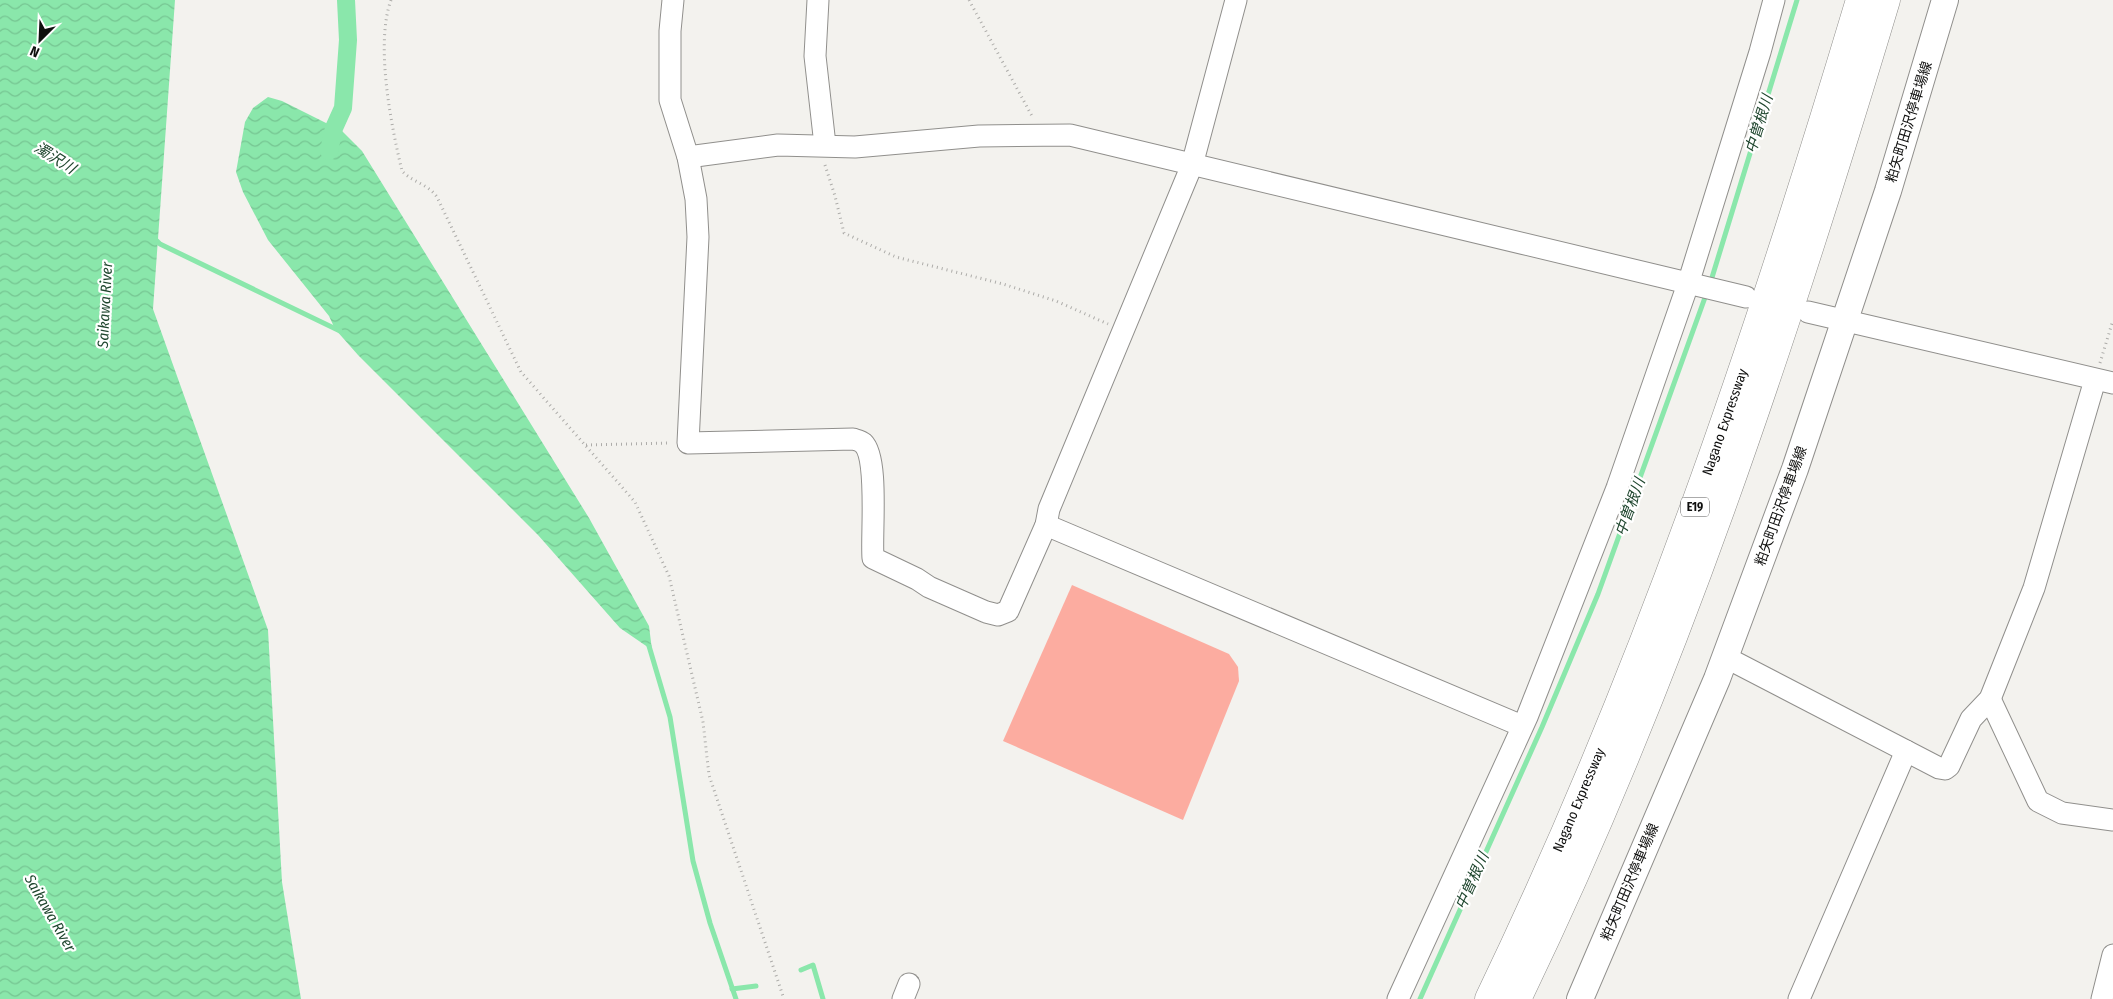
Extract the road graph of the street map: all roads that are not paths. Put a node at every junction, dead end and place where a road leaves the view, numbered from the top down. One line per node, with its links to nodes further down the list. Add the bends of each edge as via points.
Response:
1 (673, 0): 9 (street, via 669,41 670,100)
2 (818, 0): 8 (street, via 815,56)
3 (1236, 0): 10 (street)
4 (1774, 0): 11 (street)
5 (1860, 0): 24 (highway, Nagano Expressway / E19, via 1810,170 1751,348 1663,593 1565,833)
6 (1886, 0): 25 (highway, Nagano Expressway / E19, via 1830,186 1728,492 1635,731)
7 (1945, 0): 14 (main road, 粕矢町田沢停車場線)
8 (825, 145): 9 (street, via 778,145); 10 (street, via 855,147 979,136 1070,135)
9 (688, 157): 16 (street, via 696,199 698,236 688,443 853,438 863,442 873,473 873,558 929,587 998,615 1008,611)
10 (1192, 165): 11 (street); 16 (street, via 1049,509)
11 (1691, 284): 12 (street); 19 (street, via 1617,488)
12 (1746, 297)
13 (1808, 312): 14 (street)
14 (1846, 320): 15 (street); 17 (main road, 粕矢町田沢停車場線)
15 (2104, 382): 18 (street, via 2034,588)
16 (1046, 525): 19 (street)
17 (1725, 657): 20 (street); 26 (main road, 粕矢町田沢停車場線)
18 (1990, 699): 20 (street, via 1971,719 1945,769); 21 (street, via 2038,801 2062,813)
19 (1522, 726): 23 (street)
20 (1906, 751): 27 (street)
21 (2113, 820)
22 (2113, 955): 28 (street)
23 (1398, 999)
24 (1489, 999)
25 (1517, 999)
26 (1580, 999)
27 (1799, 999)
28 (2102, 999)

